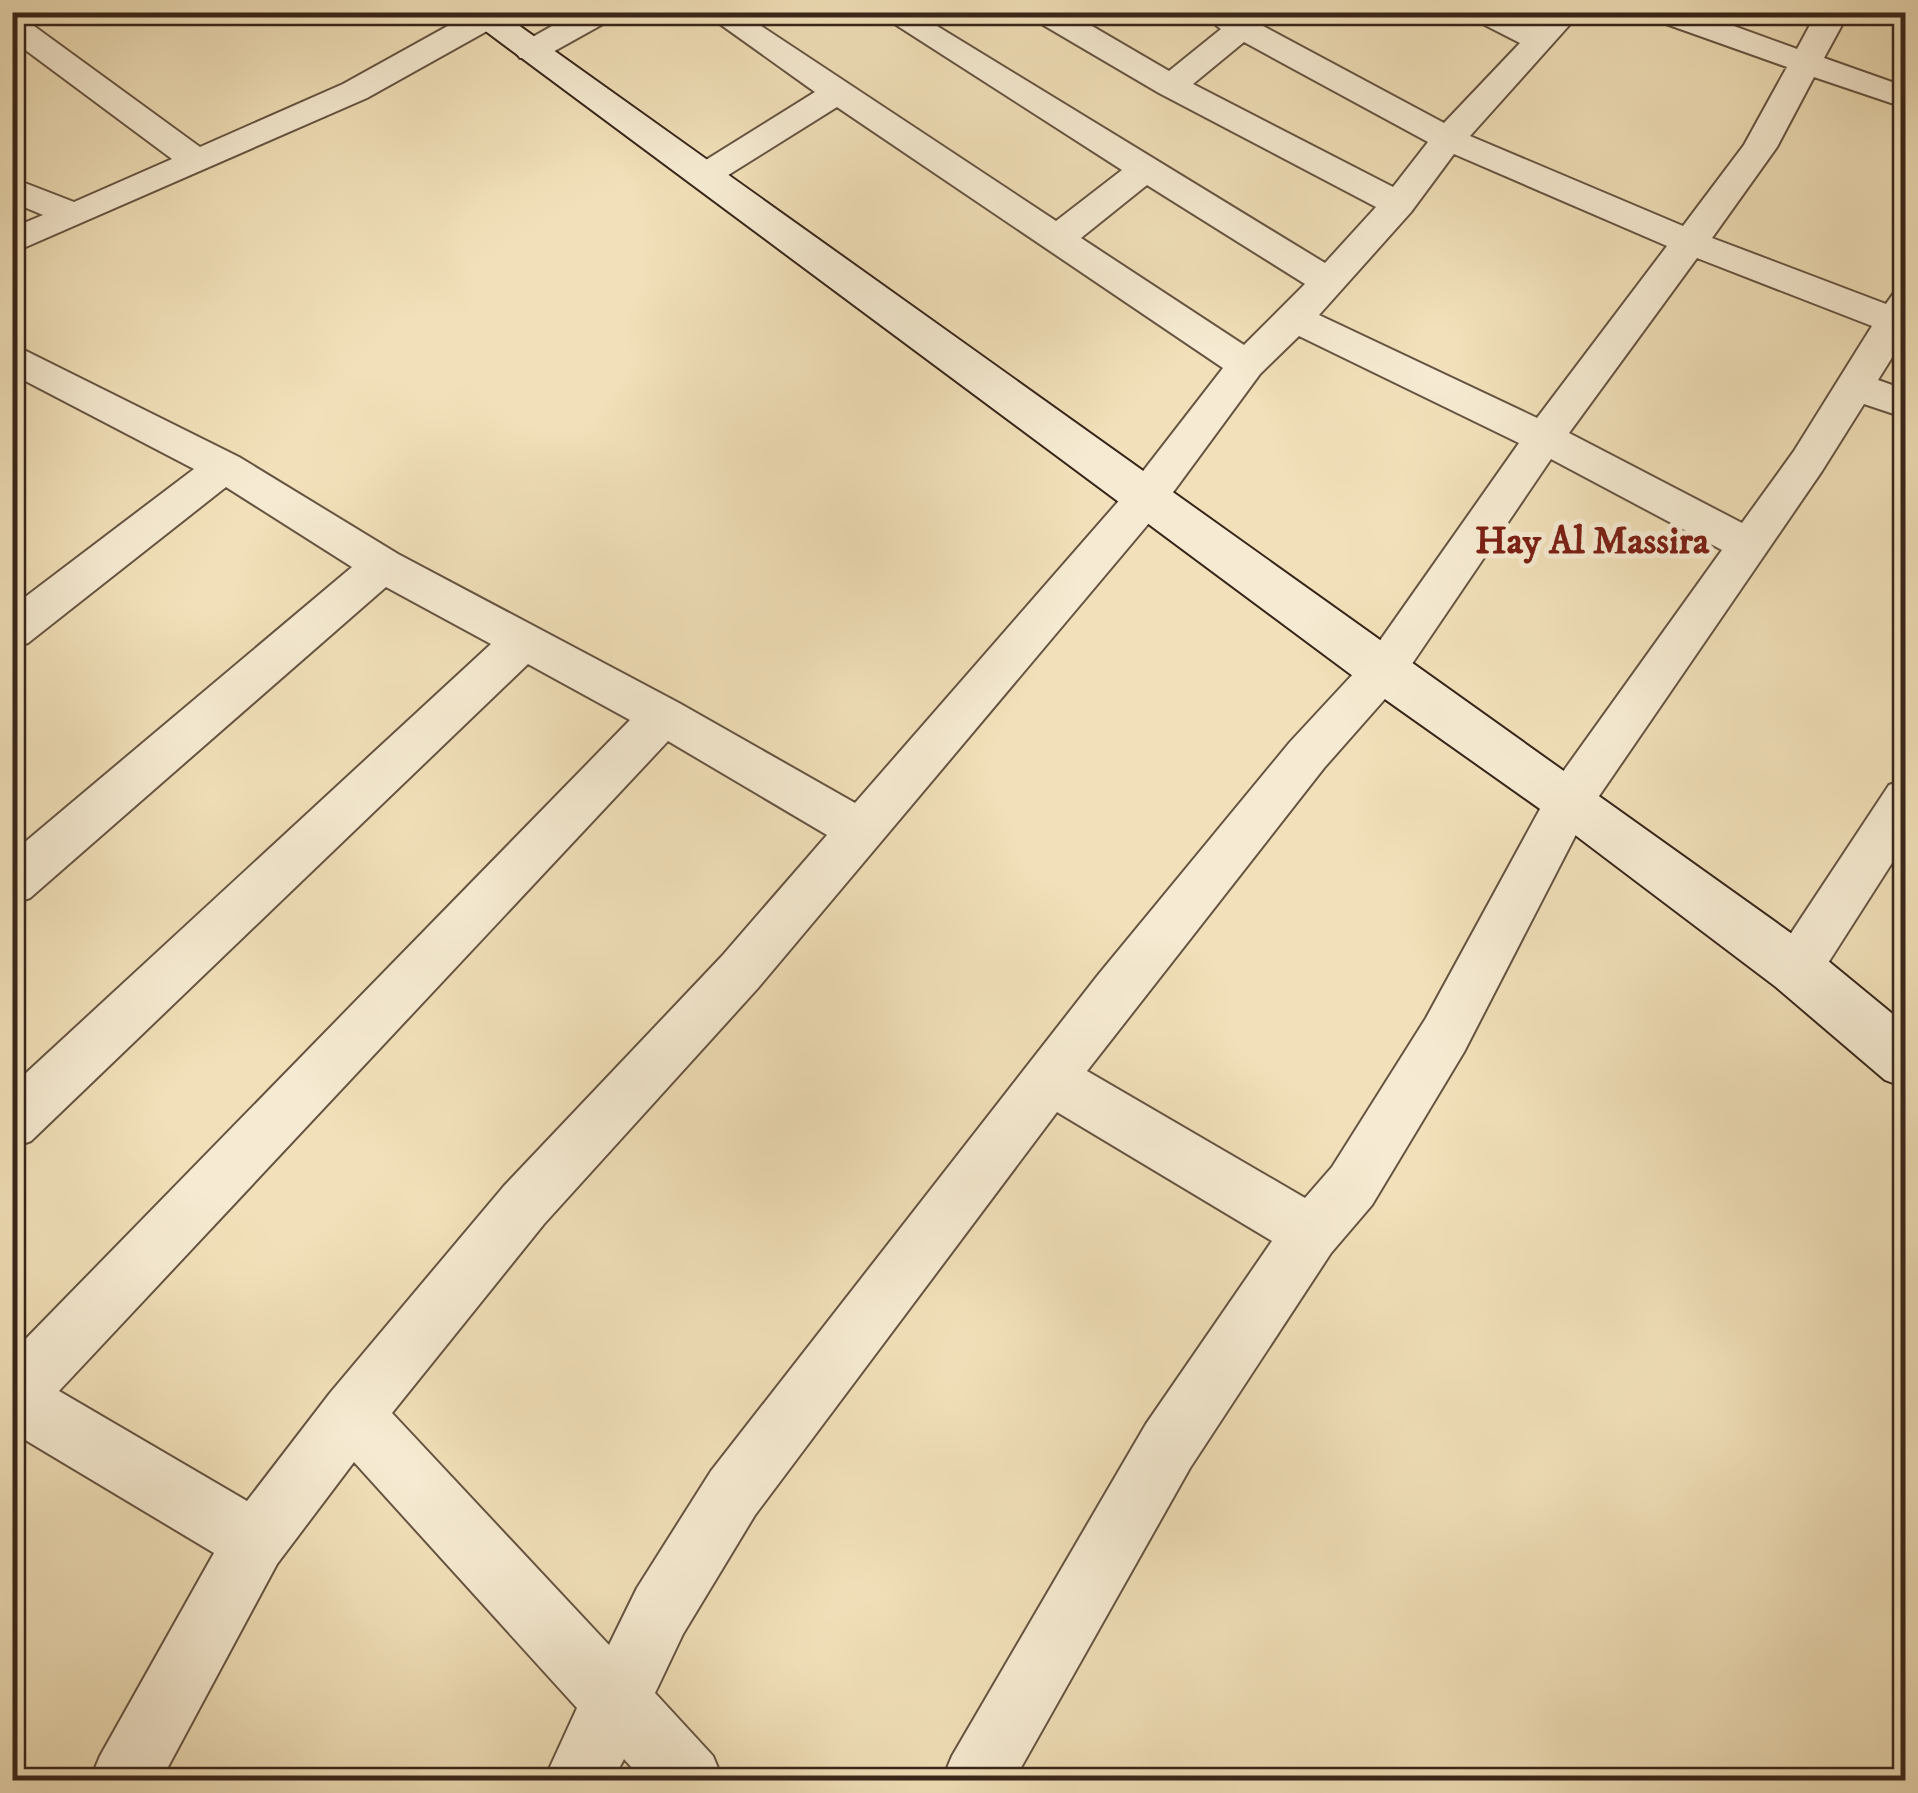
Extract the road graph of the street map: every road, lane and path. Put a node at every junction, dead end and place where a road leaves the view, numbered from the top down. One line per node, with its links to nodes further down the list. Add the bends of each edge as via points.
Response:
1 (601, 12): 12 (street)
2 (718, 12): 15 (street)
3 (892, 12): 19 (street)
4 (1044, 12): 14 (street)
5 (1484, 12): 11 (street)
6 (1663, 12): 13 (street)
7 (1833, 12): 13 (street)
8 (480, 16): 12 (street); 18 (street, via 355,91)
9 (1238, 17): 14 (street); 17 (street)
10 (12, 25): 18 (street)
11 (1554, 26): 17 (street)
12 (531, 51): 20 (street)
13 (1803, 62): 16 (street); 26 (street, via 1760,147)
14 (1171, 86): 22 (street)
15 (837, 92): 20 (street); 24 (street)
16 (1906, 98)
17 (1448, 139): 22 (street); 26 (street)
18 (197, 161): 23 (street)
19 (1145, 169): 24 (street); 27 (street)
20 (705, 176): 36 (street)
21 (12, 189): 23 (street)
22 (1398, 204): 27 (street)
23 (74, 215): 25 (street)
24 (1058, 239): 31 (street)
25 (12, 242)
26 (1692, 242): 28 (street); 34 (street)
27 (1328, 281): 29 (street)
28 (1901, 312): 32 (street)
29 (1295, 319): 31 (street); 34 (street)
30 (12, 357): 35 (street)
31 (1246, 365): 36 (street)
32 (1856, 386): 33 (street); 37 (street)
33 (1906, 404)
34 (1544, 438): 37 (street); 41 (street)
35 (224, 468): 38 (street); 39 (street)
36 (1146, 499): 41 (street); 45 (street)
37 (1749, 545): 44 (street)
38 (383, 565): 40 (street); 46 (street)
39 (12, 631)
40 (524, 640): 42 (street); 50 (street)
41 (1383, 671): 44 (street); 49 (street, via 1306,755)
42 (663, 716): 45 (street); 52 (street)
43 (1906, 799): 47 (street)
44 (1569, 801): 47 (street); 51 (street, via 1445,1034 1352,1186)
45 (861, 831): 53 (street, via 524,1205)
46 (12, 884)
47 (1796, 969): 48 (street)
48 (1906, 1061)
49 (1049, 1078): 51 (street); 55 (street, via 733,1494 660,1611)
50 (12, 1123)
51 (1311, 1234): 59 (street, via 1168,1446)
52 (12, 1398): 54 (street)
53 (352, 1415): 54 (street); 55 (street)
54 (255, 1542): 56 (street)
55 (617, 1701): 57 (street); 58 (street)
56 (124, 1780)
57 (578, 1780)
58 (689, 1780)
59 (976, 1780)

